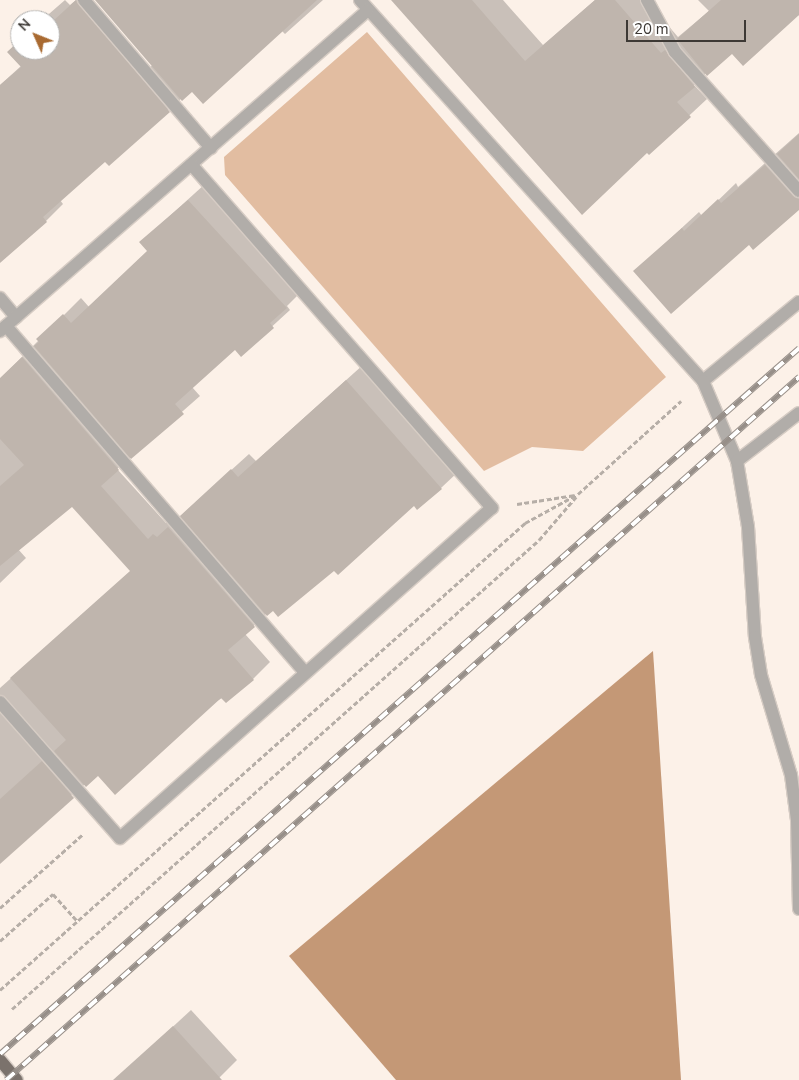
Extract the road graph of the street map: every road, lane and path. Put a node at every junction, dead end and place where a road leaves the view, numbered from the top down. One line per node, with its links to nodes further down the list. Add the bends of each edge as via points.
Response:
1 (84, 0): 4 (street)
2 (647, 0): 6 (street, via 675,52)
3 (364, 5): 4 (street); 11 (street)
4 (211, 148): 5 (street)
5 (192, 165): 9 (street); 15 (street)
6 (799, 191)
7 (0, 298): 9 (street)
8 (799, 302): 11 (street)
9 (16, 317): 10 (street)
10 (3, 329): 16 (street)
11 (703, 381): 13 (street); 14 (path)
12 (799, 413): 13 (street)
13 (738, 461): 20 (street, via 748,527 756,646 761,675 791,775 797,820)
14 (578, 494): 15 (path); 21 (path, via 525,523); 24 (path, via 539,540)
15 (492, 508): 16 (street)
16 (306, 673): 18 (street, via 120,838)
17 (0, 702): 18 (street)
18 (102, 818): 19 (path)
19 (0, 908)
20 (799, 909)
21 (78, 921): 22 (path, via 53,894); 23 (path)
22 (0, 941)
23 (0, 990)
24 (12, 1009)
25 (0, 1060): 26 (main road)
26 (17, 1080)

